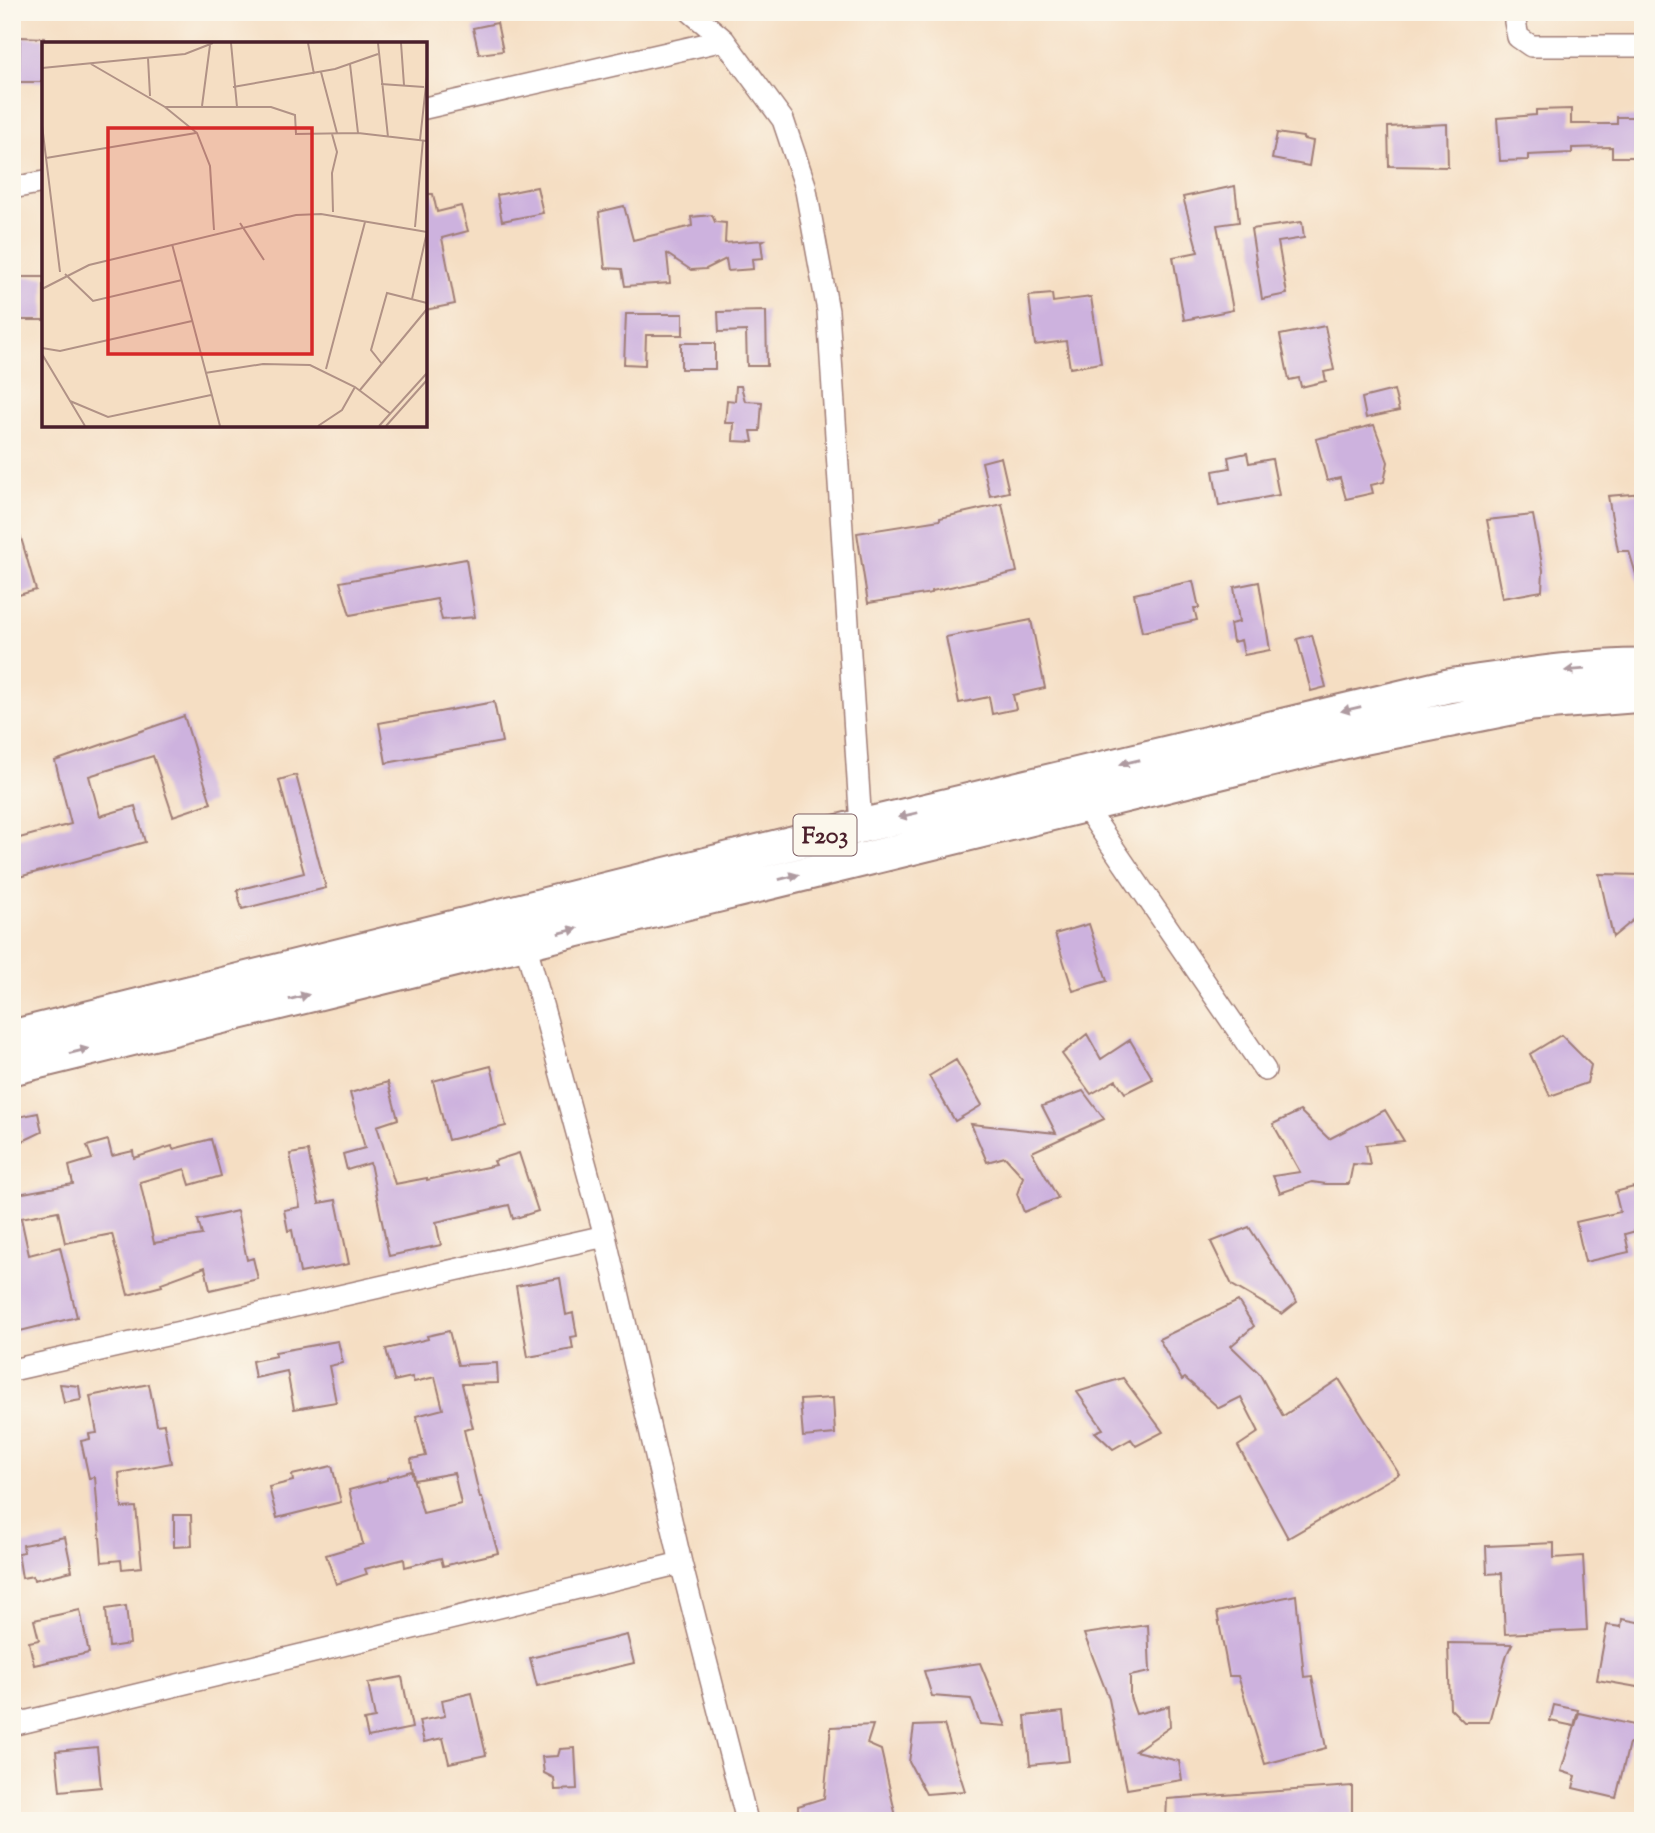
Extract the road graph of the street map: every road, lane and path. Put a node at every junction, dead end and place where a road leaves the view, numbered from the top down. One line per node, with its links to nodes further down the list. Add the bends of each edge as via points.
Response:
1 (691, 12): 3 (street)
2 (1516, 12): 4 (street, via 1518,37 1531,46)
3 (724, 40): 5 (street); 11 (street, via 783,120 805,185 828,311)
4 (1643, 46)
5 (427, 108)
6 (42, 182): 7 (street)
7 (12, 188)
8 (1643, 666): 10 (main road, F203, one-way to 10, via 1540,673 1448,686)
9 (1643, 695): 10 (main road, F203, via 1531,704)
10 (1080, 790): 11 (main road, F203, one-way to 11); 12 (main road, F203, one-way to 10); 15 (street)
11 (861, 826): 13 (main road, F203)
12 (525, 942): 14 (main road, F203, one-way to 12); 16 (street)
13 (12, 1037)
14 (12, 1068)
15 (1265, 1070)
16 (605, 1236): 17 (street); 18 (street)
17 (12, 1370)
18 (681, 1563): 19 (street); 20 (street)
19 (12, 1726)
20 (747, 1821)

